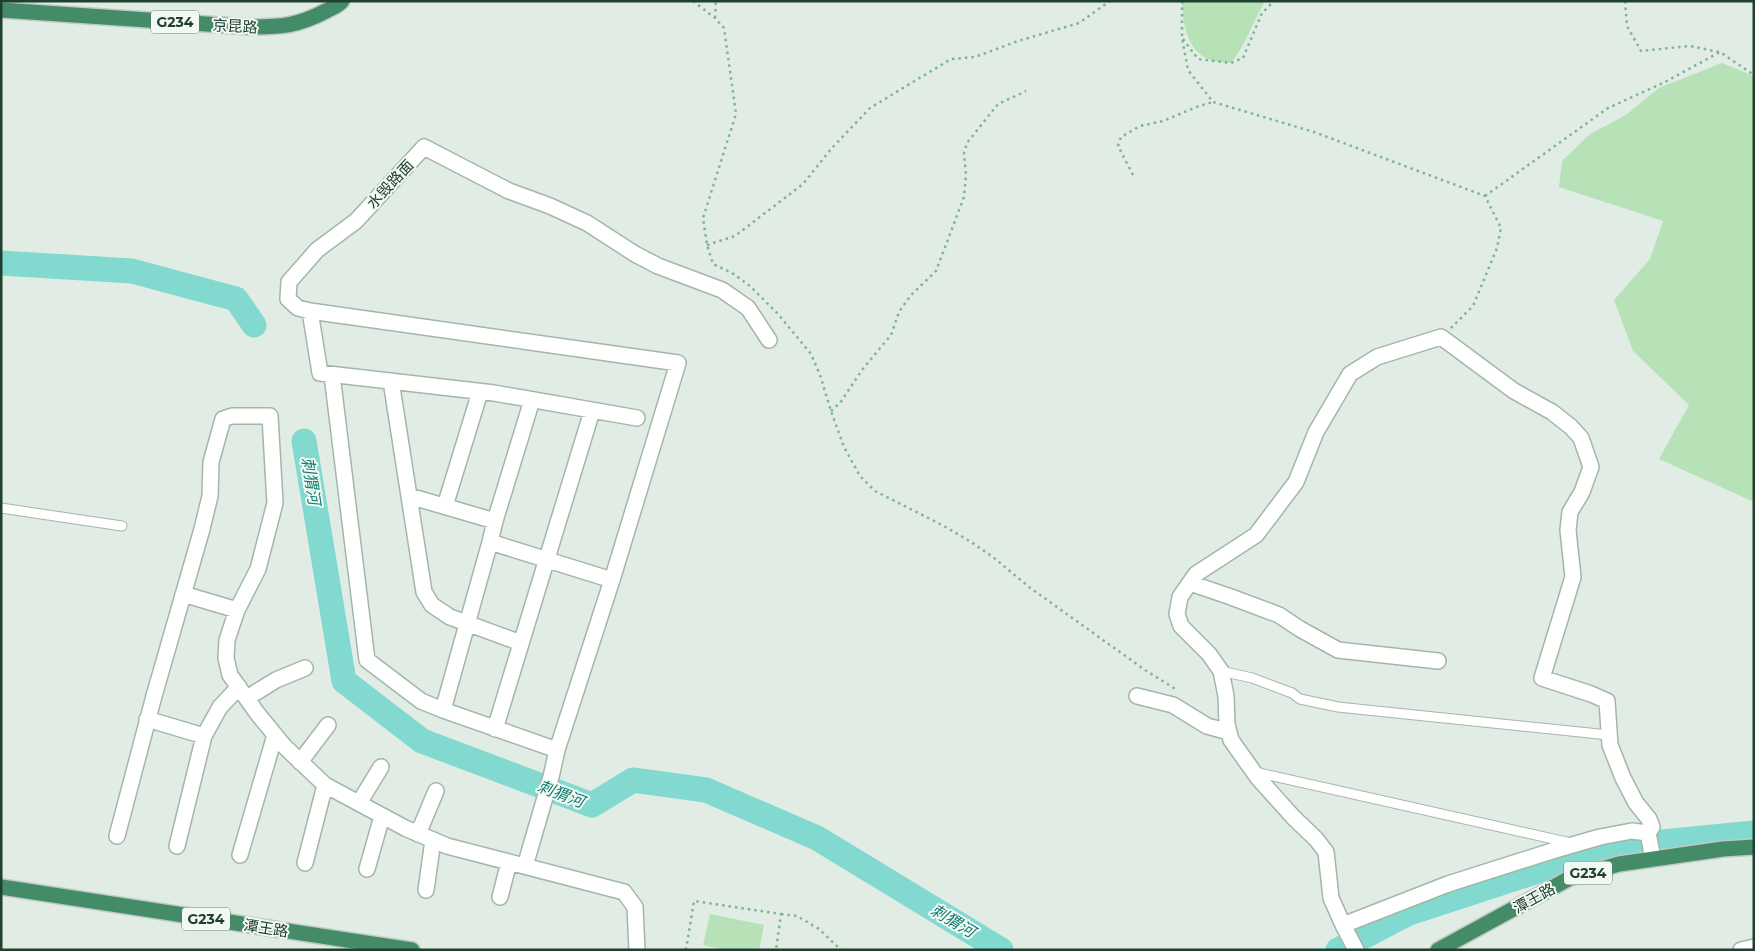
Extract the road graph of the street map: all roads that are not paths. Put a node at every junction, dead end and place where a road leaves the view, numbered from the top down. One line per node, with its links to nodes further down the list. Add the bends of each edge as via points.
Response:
1 (342, 1): 2 (highway, 京昆路 / G234, via 294,25 272,27)
2 (1, 10)
3 (310, 311): 4 (street, 水毁路面, via 298,308 288,299 289,282 317,250 356,221 424,147 509,191 587,223 658,266 722,290 748,308); 5 (street, via 320,373); 18 (street, via 678,362)
4 (769, 340)
5 (332, 375): 6 (street); 29 (street, via 368,660 422,701)
6 (391, 381): 7 (street); 11 (street)
7 (480, 392): 8 (street); 12 (street)
8 (532, 400): 9 (street); 14 (street)
9 (592, 411): 10 (street); 17 (street)
10 (637, 418)
11 (409, 496): 12 (street); 22 (street, via 424,592 432,605)
12 (445, 506): 14 (street)
13 (1, 508): 15 (lane)
14 (495, 521): 16 (street)
15 (122, 526)
16 (490, 542): 17 (street); 22 (street)
17 (546, 560): 18 (street); 23 (street)
18 (612, 580): 37 (street)
19 (1190, 583): 24 (street, via 1279,616 1338,650); 26 (street, via 1180,597 1177,614 1181,626); 35 (street, via 1196,574 1256,535 1296,482 1316,432 1350,374 1377,357 1441,337 1514,391 1552,412 1581,438 1591,466 1582,492 1570,512 1568,530 1573,578 1542,678 1606,700)
20 (183, 594): 21 (street); 21 (street, via 210,496 211,462 223,420 232,416 270,416 275,503 258,569); 30 (street)
21 (236, 610): 27 (street, via 227,640 226,658 230,675)
22 (467, 624): 23 (street); 29 (street)
23 (521, 643): 32 (street)
24 (1438, 661)
25 (305, 668): 27 (street)
26 (1221, 671): 33 (street); 35 (lane, via 1292,692 1300,699 1338,707)
27 (243, 693): 34 (street); 36 (street, via 220,707)
28 (1137, 696): 33 (street, via 1173,705 1207,726)
29 (443, 710): 32 (street)
30 (147, 719): 36 (street); 47 (street)
31 (328, 725): 38 (street)
32 (495, 729): 37 (street)
33 (1229, 732): 40 (street)
34 (275, 735): 38 (street); 52 (street)
35 (1609, 735): 46 (street, via 1623,778 1649,819 1652,827)
36 (204, 736): 50 (street)
37 (557, 750): 56 (street)
38 (300, 762): 41 (street)
39 (381, 767): 43 (street)
40 (1253, 772): 49 (lane); 61 (street, via 1326,852 1331,898)
41 (325, 785): 43 (street); 55 (street)
42 (436, 791): 45 (street)
43 (359, 803): 44 (street)
44 (382, 816): 45 (street); 57 (street)
45 (418, 834): 48 (street)
46 (1648, 834): 49 (street, via 1632,831); 53 (street)
47 (117, 836)
48 (433, 840): 54 (street); 59 (street)
49 (1576, 844): 61 (street, via 1448,884)
50 (177, 846)
51 (1754, 847): 53 (highway, 潭王路 / G234)
52 (240, 856)
53 (1653, 858): 66 (highway, 潭王路 / G234, via 1570,878)
54 (509, 862): 56 (street); 60 (street)
55 (305, 863)
56 (525, 866): 64 (street, via 624,892 635,906)
57 (367, 869)
58 (1, 887): 63 (highway, 潭王路 / G234)
59 (426, 890)
60 (500, 897)
61 (1343, 926): 65 (street)
62 (1754, 947): 67 (street)
63 (412, 950)
64 (637, 950)
65 (1356, 950)
66 (1438, 950)
67 (1741, 950)

